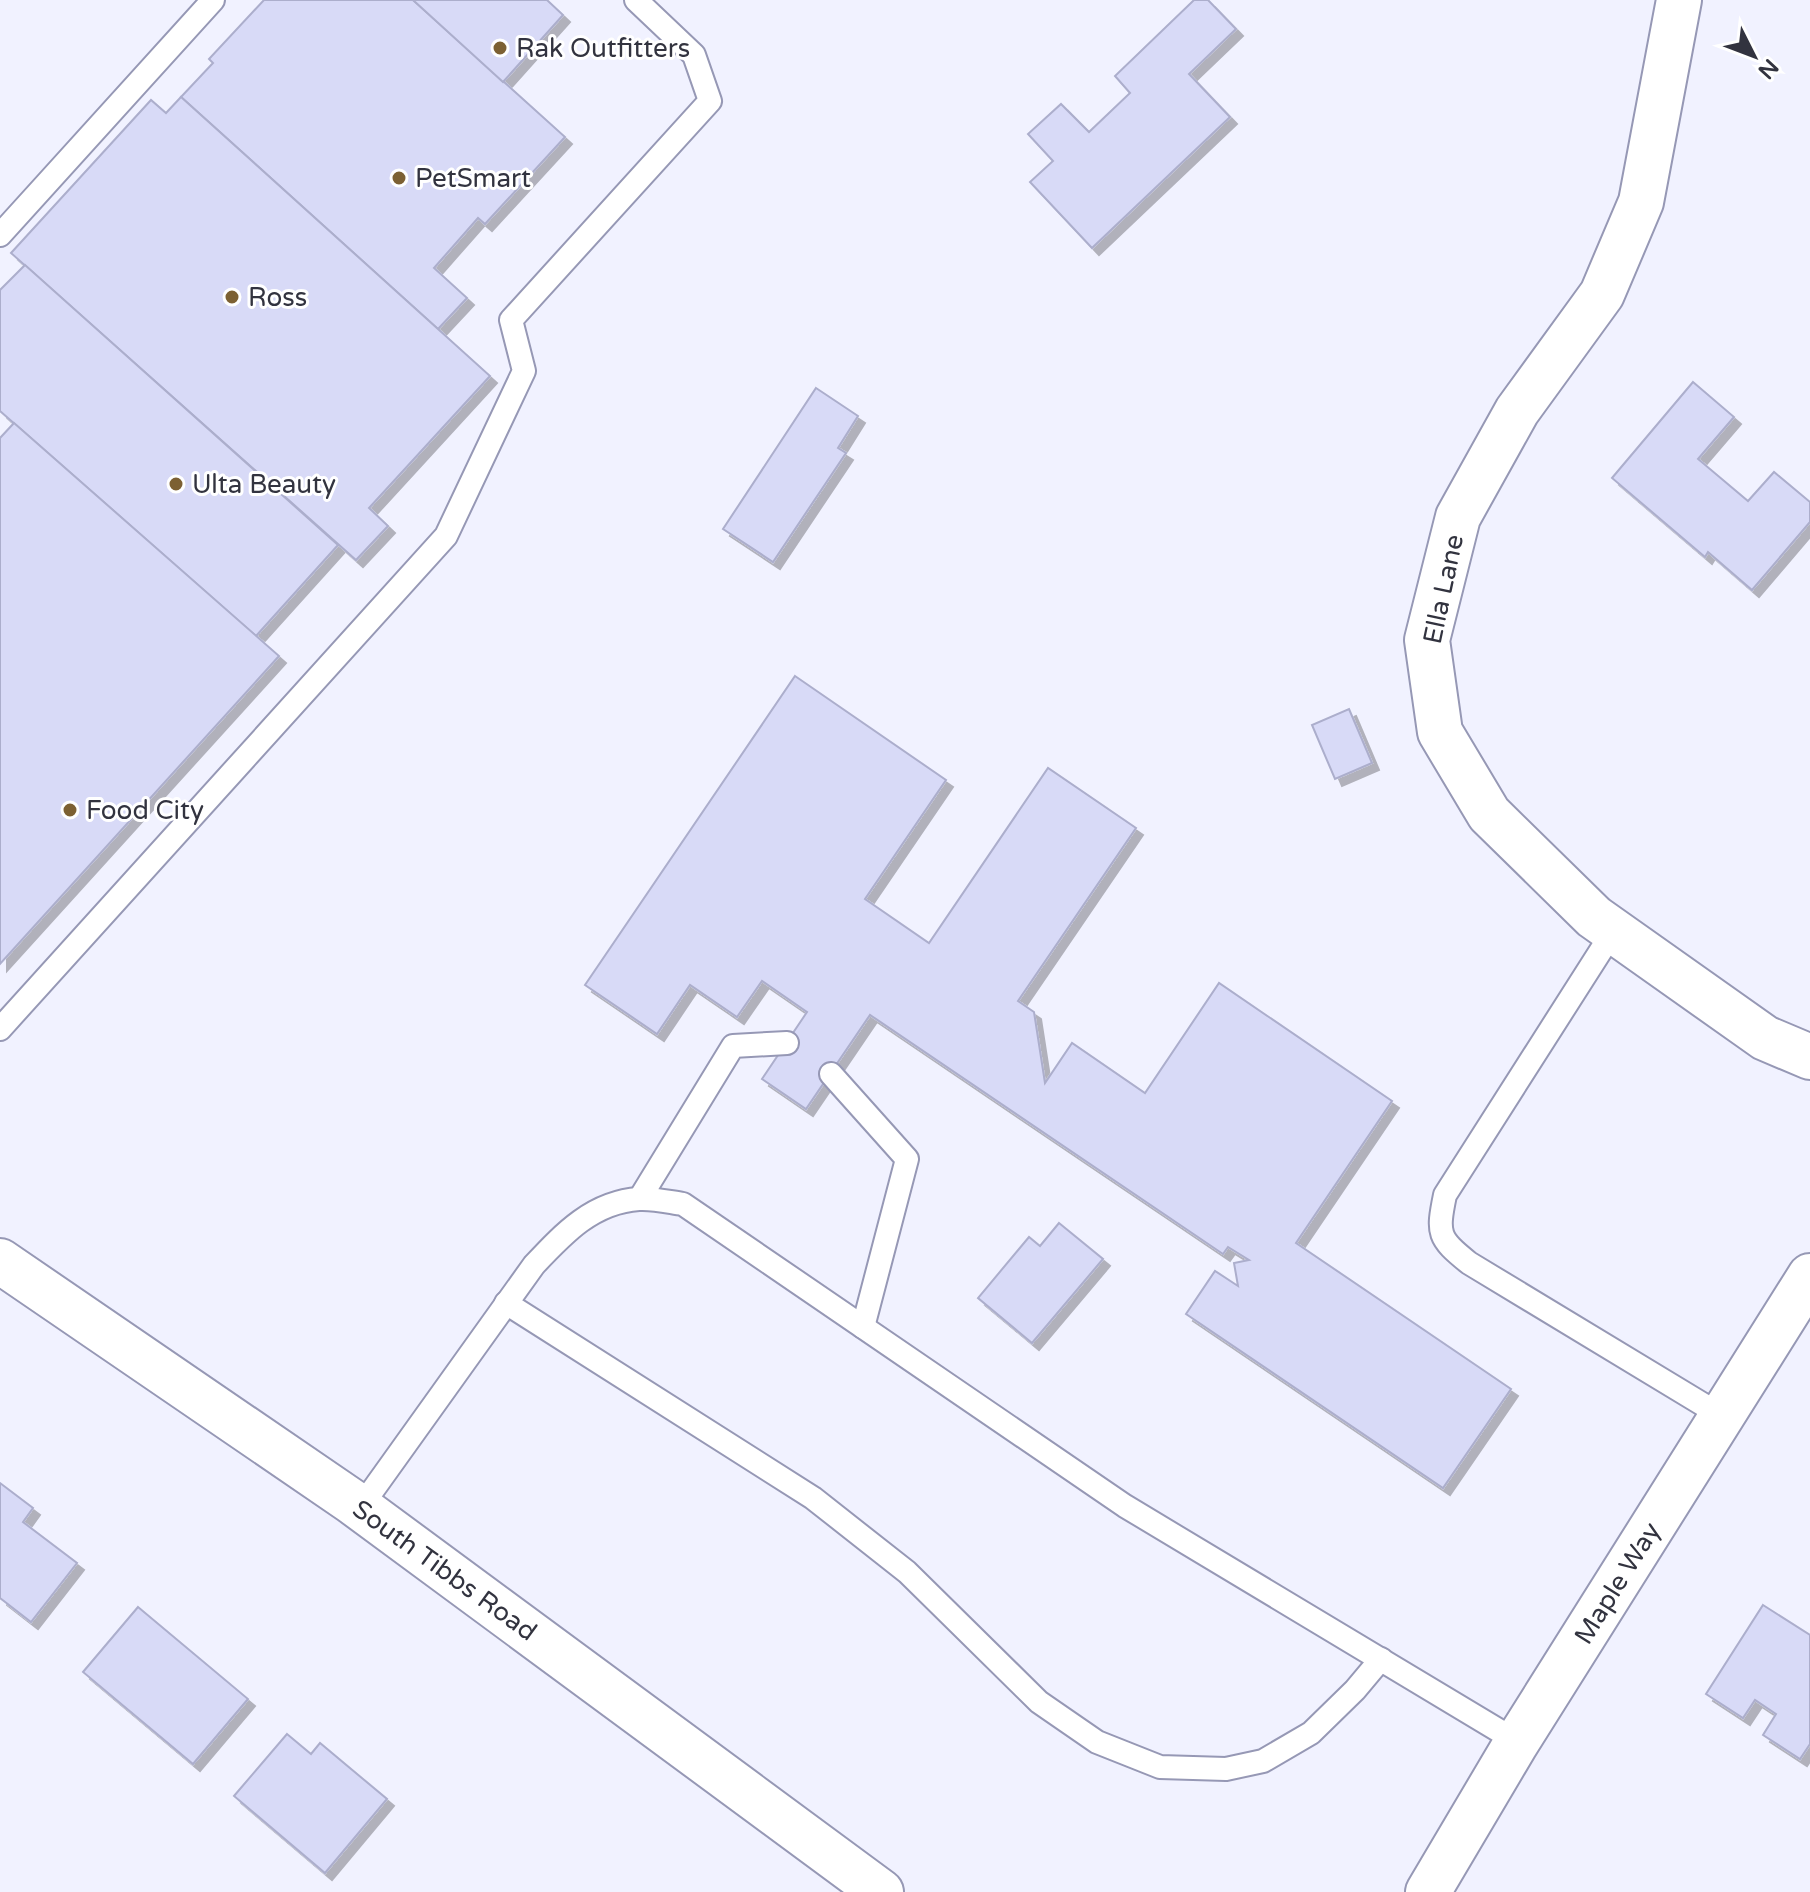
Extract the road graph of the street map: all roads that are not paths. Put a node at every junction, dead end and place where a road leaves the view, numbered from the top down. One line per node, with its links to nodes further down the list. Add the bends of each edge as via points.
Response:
1 (213, 0): 4 (lane)
2 (636, 0): 6 (lane, via 694,55 710,101 511,320 524,371 446,536)
3 (1679, 0): 5 (street, Ella Lane, via 1641,202 1602,294 1517,411 1458,517 1427,640 1440,732 1489,814 1594,917)
4 (0, 235)
5 (1614, 930): 8 (street, Ella Lane, via 1765,1038); 15 (lane, via 1445,1195 1439,1224 1446,1244 1469,1263)
6 (0, 1029)
7 (787, 1043): 10 (lane, via 733,1046)
8 (1810, 1057)
9 (831, 1074): 14 (lane, via 907,1159)
10 (640, 1198): 13 (lane, via 604,1205 567,1229); 14 (lane, via 683,1204)
11 (0, 1261): 16 (street, South Tibbs Road)
12 (1810, 1276): 15 (street, Maple Way)
13 (506, 1303): 16 (lane); 17 (lane, via 813,1498 907,1572 1039,1702 1097,1742 1160,1767 1226,1769 1263,1761 1311,1733)
14 (863, 1327): 17 (lane, via 1125,1506)
15 (1722, 1416): 18 (street, Maple Way)
16 (360, 1508): 19 (street, South Tibbs Road)
17 (1381, 1659): 18 (lane)
18 (1518, 1742): 20 (street, Maple Way)
19 (881, 1892)
20 (1428, 1892)

